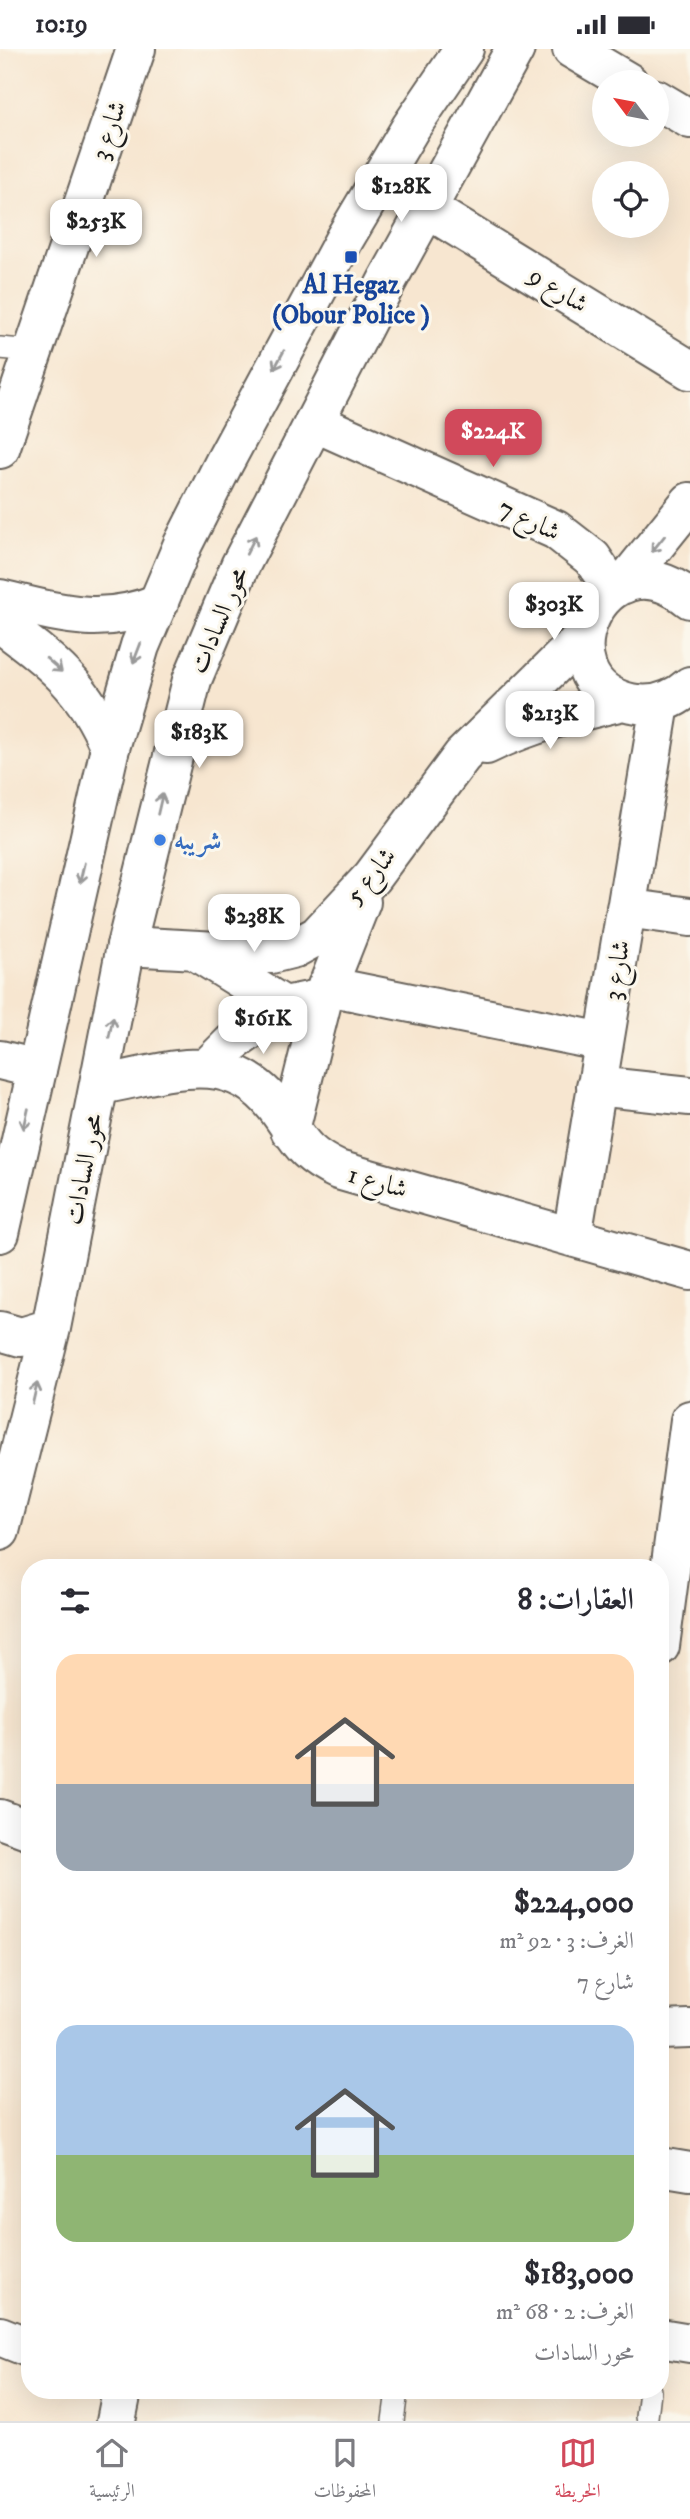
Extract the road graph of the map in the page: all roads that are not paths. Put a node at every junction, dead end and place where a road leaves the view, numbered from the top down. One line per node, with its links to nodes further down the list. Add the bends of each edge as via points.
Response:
1 (136, 49): 11 (street, شارع 3)
2 (464, 49): 6 (street)
3 (515, 49): 7 (street, محور السادات)
4 (572, 49): 5 (street)
5 (608, 70)
6 (411, 127): 7 (street, via 427,153); 9 (street)
7 (457, 155): 8 (street, محور السادات)
8 (428, 209): 10 (street, محور السادات); 12 (street, شارع 9)
9 (345, 238): 10 (street, via 360,235 375,240 386,251); 19 (street, one-way to 19, via 224,463)
10 (387, 281): 13 (street, محور السادات)
11 (16, 349): 14 (street, شارع 3)
12 (690, 369)
13 (314, 422): 16 (street, شارع 7, via 556,530); 28 (street, محور السادات, one-way to 13, via 192,680 240,566)
14 (0, 449)
15 (690, 502): 16 (street, one-way to 16)
16 (619, 587): 18 (street, via 641,580 659,582); 21 (street, via 598,602)
17 (0, 599): 19 (street, via 90,618 125,614)
18 (690, 599)
19 (159, 603): 23 (street, one-way to 23, via 127,682)
20 (0, 623): 23 (street, one-way to 23, via 69,678 87,699)
21 (583, 637): 22 (street, via 584,657 592,676 606,691); 24 (street, شارع 5)
22 (668, 698): 24 (street, شارع 5, via 567,714 513,732); 26 (street, شارع 3)
23 (110, 748): 35 (street, one-way to 35)
24 (462, 757): 25 (street, شارع 5)
25 (372, 877): 29 (street, شارع 5, via 317,936 295,948 271,954); 30 (street)
26 (626, 908): 27 (street); 32 (street, شارع 3)
27 (690, 917)
28 (126, 946): 29 (street, شارع 5); 36 (street, محور السادات, one-way to 28)
29 (194, 950): 31 (street)
30 (325, 992): 31 (street); 32 (street); 39 (street)
31 (284, 1006): 34 (street, via 240,1036)
32 (604, 1042): 37 (street, شارع 3)
33 (0, 1061): 35 (street)
34 (209, 1066): 36 (street, شارع 1); 39 (street, شارع 1, via 236,1073 258,1087)
35 (37, 1069): 40 (street, one-way to 40)
36 (100, 1085): 43 (street, محور السادات)
37 (596, 1086): 38 (street); 41 (street, شارع 3)
38 (690, 1097)
39 (290, 1130): 41 (street, شارع 1, via 301,1147 338,1170)
40 (0, 1233)
41 (572, 1237): 42 (street, شارع 1)
42 (690, 1271)
43 (51, 1328): 44 (street, via 21,1337); 46 (street, محور السادات, one-way to 43)
44 (0, 1331)
45 (690, 1420): 48 (street)
46 (11, 1440): 47 (street, محور السادات)
47 (0, 1531)
48 (669, 1578)
49 (0, 1819): 50 (street)
50 (21, 1827)
51 (690, 2029): 52 (street)
52 (669, 2030)
53 (669, 2168): 54 (street)
54 (690, 2172)
55 (0, 2336): 58 (street)
56 (669, 2340): 57 (street)
57 (690, 2343)
58 (21, 2344)
59 (120, 2399): 63 (street)
60 (396, 2399): 64 (lane)
61 (649, 2399): 62 (lane)
62 (647, 2417)
63 (116, 2421)
64 (393, 2421)

